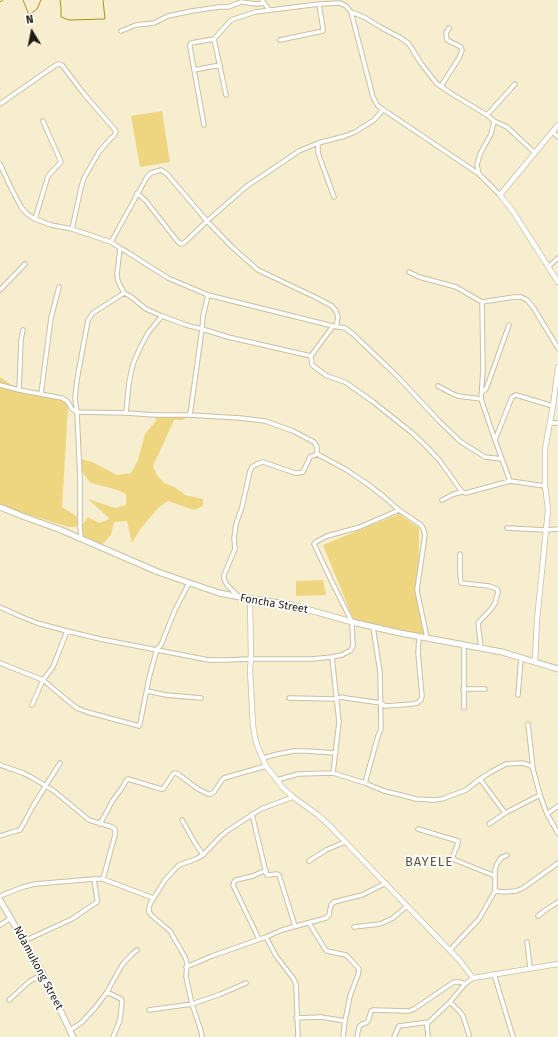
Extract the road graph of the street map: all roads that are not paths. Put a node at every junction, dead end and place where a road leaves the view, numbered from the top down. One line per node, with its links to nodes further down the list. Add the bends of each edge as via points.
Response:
1 (263, 1): 4 (street); 7 (street, via 257,4 241,2 228,7 168,16)
2 (339, 2): 3 (street); 5 (street)
3 (319, 4): 4 (street); 9 (street, via 323,31)
4 (269, 10): 8 (street, via 231,20)
5 (351, 12): 13 (street, via 409,44); 16 (street, via 373,97)
6 (449, 28): 13 (street, via 446,33 447,40 462,50)
7 (122, 31)
8 (214, 39): 10 (street); 11 (street, via 191,43)
9 (280, 40)
10 (220, 65): 11 (street); 14 (street)
11 (194, 70): 20 (street)
12 (516, 84): 17 (street)
13 (441, 86): 17 (street)
14 (226, 96)
15 (0, 104): 33 (street, via 59,64 116,131 99,152 84,178)
16 (383, 110): 24 (street, via 374,120 355,132); 27 (street)
17 (487, 115): 19 (street)
18 (43, 121): 31 (street, via 61,162 48,176)
19 (494, 121): 25 (street, via 507,126); 27 (street, via 492,134 480,154 477,165)
20 (204, 125)
21 (558, 125): 22 (street)
22 (553, 132): 23 (street); 25 (street)
23 (558, 137)
24 (318, 143): 30 (street, via 318,153); 32 (street, via 296,153 247,186)
25 (535, 152): 29 (street)
26 (0, 164): 31 (street, via 21,207)
27 (479, 174): 29 (street)
28 (137, 193): 32 (street, via 181,244); 32 (street, via 151,173 161,170); 34 (street)
29 (500, 195): 38 (street)
30 (334, 197)
31 (35, 219): 33 (street)
32 (207, 221): 48 (street, via 258,270 332,306 338,313)
33 (72, 229): 34 (street)
34 (111, 242): 35 (street)
35 (120, 248): 43 (street, via 117,274); 44 (street, via 168,278)
36 (558, 258): 38 (street)
37 (25, 264): 42 (street)
38 (548, 267): 40 (street)
39 (409, 272): 45 (street, via 456,287)
40 (558, 282)
41 (59, 287): 58 (street)
42 (0, 290)
43 (124, 293): 46 (street, via 146,309); 61 (street, via 93,313 88,320 77,380)
44 (208, 295): 48 (street); 49 (street)
45 (482, 302): 51 (street, via 514,297 527,300); 57 (street)
46 (162, 316): 49 (street); 62 (street, via 148,333 133,364)
47 (509, 325): 57 (street, via 486,389)
48 (334, 327): 52 (street); 68 (street, via 345,328 353,334 461,442 485,457)
49 (202, 329): 52 (street); 63 (street)
50 (23, 330): 56 (street)
51 (558, 348)
52 (311, 356): 71 (street, via 314,367 327,376 345,382 411,432 440,461)
53 (558, 367): 60 (street)
54 (0, 385): 56 (street)
55 (438, 386): 59 (street, via 458,396)
56 (19, 390): 58 (street)
57 (482, 392): 59 (street)
58 (41, 394): 61 (street, via 62,398)
59 (482, 400): 66 (street)
60 (553, 406): 64 (street); 66 (street, via 514,395)
61 (77, 412): 62 (street); 78 (street)
62 (126, 413): 63 (street)
63 (190, 415): 67 (street, via 265,421 314,442)
64 (550, 423): 65 (street); 70 (street, via 545,449)
65 (558, 423)
66 (495, 440): 68 (street)
67 (317, 454): 74 (street, via 345,468); 81 (street, via 310,457 302,472 298,473 264,462 252,467 236,524 235,549 224,575 227,585)
68 (502, 459): 69 (street)
69 (510, 480): 70 (street); 71 (street)
70 (545, 486): 77 (street, via 548,506)
71 (462, 492): 72 (street)
72 (442, 500)
73 (0, 507): 78 (main road, Foncha Street)
74 (399, 510): 84 (street, via 360,527 327,536 314,544); 88 (street, via 421,525 425,535 418,590)
75 (507, 528): 77 (street)
76 (558, 529): 77 (street)
77 (546, 530): 95 (street)
78 (81, 539): 80 (main road, Foncha Street)
79 (460, 554): 90 (street, via 461,583 489,586 498,592 492,608 478,623)
80 (189, 583): 81 (main road, Foncha Street); 91 (street)
81 (240, 597): 82 (main road, Foncha Street)
82 (250, 599): 84 (main road, Foncha Street, via 292,605); 94 (street)
83 (0, 607): 86 (street, via 30,620)
84 (352, 622): 85 (main road, Foncha Street); 92 (street, via 351,650)
85 (373, 627): 87 (main road, Foncha Street); 106 (street, via 379,664)
86 (67, 631): 91 (street); 98 (street, via 53,667)
87 (419, 637): 88 (main road, Foncha Street); 106 (street, via 421,700 405,705 385,706)
88 (427, 638): 89 (main road, Foncha Street)
89 (464, 645): 90 (main road, Foncha Street); 99 (street)
90 (482, 648): 93 (main road, Foncha Street)
91 (157, 649): 94 (street, via 209,660); 101 (street)
92 (332, 657): 94 (street); 105 (street)
93 (521, 658): 95 (main road, Foncha Street); 102 (street)
94 (251, 659): 111 (street, via 253,726)
95 (535, 661): 97 (main road, Foncha Street)
96 (0, 663): 98 (street)
97 (558, 669)
98 (43, 680): 101 (street, via 77,708 136,726 140,724); 107 (street)
99 (463, 688): 100 (street); 108 (street)
100 (485, 689)
101 (146, 691): 103 (street)
102 (518, 695)
103 (201, 698)
104 (289, 698): 105 (street)
105 (336, 699): 106 (street, via 341,697); 110 (street, via 339,722)
106 (381, 703): 119 (street, via 382,729)
107 (32, 705)
108 (464, 708)
109 (528, 724): 115 (street)
110 (336, 753): 111 (street, via 294,751); 116 (street)
111 (262, 758): 114 (street)
112 (60, 763): 120 (street)
113 (0, 765): 120 (street, via 23,773)
114 (266, 766): 118 (street); 128 (street, via 224,778 211,794 198,789 176,773 163,789 128,780 109,806)
115 (533, 769): 117 (street, via 521,763 506,764); 121 (street)
116 (333, 773): 118 (street, via 298,774); 119 (street)
117 (480, 779): 119 (street, via 458,794 434,800 416,799 384,791); 124 (street)
118 (277, 780): 122 (street)
119 (364, 782)
120 (46, 786): 128 (street, via 89,820); 132 (street, via 20,830)
121 (540, 795): 124 (street); 126 (street)
122 (293, 796): 125 (street); 133 (street, via 318,815)
123 (558, 806): 126 (street)
124 (505, 813): 129 (street)
125 (252, 814): 134 (street, via 227,831); 138 (street)
126 (546, 814): 131 (street)
127 (182, 820): 134 (street)
128 (100, 824): 141 (street, via 112,827 116,832)
129 (489, 824)
130 (418, 829): 139 (street, via 458,841 453,856 455,860)
131 (558, 833)
132 (0, 836)
133 (345, 842): 136 (street); 142 (street)
134 (203, 854): 145 (street, via 179,865)
135 (507, 855): 139 (street, via 497,864)
136 (309, 861)
137 (558, 863): 143 (street, via 523,888 516,891)
138 (266, 870): 153 (street, via 267,875 279,875); 156 (street, via 236,880 233,885)
139 (495, 876): 143 (street)
140 (94, 879): 141 (street); 144 (street, via 35,884); 157 (street, via 97,902 72,919)
141 (103, 879): 145 (street)
142 (386, 883): 148 (street); 151 (street, via 362,896 334,902 328,917)
143 (495, 891): 160 (street, via 479,919)
144 (0, 896)
145 (153, 898): 162 (street, via 149,912 170,931 185,957)
146 (0, 900): 150 (main road, Ndamukong Street)
147 (558, 902): 149 (street)
148 (407, 906): 154 (street, via 393,918 380,924); 160 (street)
149 (538, 916)
150 (11, 918): 152 (street); 157 (main road, Ndamukong Street)
151 (309, 923): 153 (street); 175 (street, via 325,949 330,953 346,955 359,969)
152 (0, 925)
153 (295, 926): 155 (street)
154 (354, 927)
155 (266, 936): 156 (street); 174 (street, via 276,956 296,984)
156 (259, 939): 162 (street)
157 (24, 942): 164 (main road, Ndamukong Street)
158 (527, 942): 163 (street)
159 (137, 950): 169 (street, via 122,965)
160 (450, 950): 166 (street)
161 (558, 964): 163 (street)
162 (186, 967): 172 (street)
163 (530, 968): 165 (street)
164 (42, 974): 170 (street); 177 (main road, Ndamukong Street)
165 (494, 974): 166 (street); 187 (street)
166 (473, 978): 168 (street)
167 (246, 983): 172 (street)
168 (465, 984): 171 (street); 184 (street, via 454,982 414,1009 373,1010 368,1021 359,1027)
169 (107, 992): 177 (street, via 88,1016); 180 (street, via 122,1001 120,1020)
170 (9, 1000)
171 (450, 1002): 176 (street); 178 (street, via 463,1016)
172 (192, 1004): 173 (street); 181 (street)
173 (149, 1010)
174 (296, 1018): 175 (street, via 321,1017); 182 (street)
175 (345, 1021): 183 (street)
176 (428, 1022): 185 (street, via 399,1026); 186 (street)
177 (70, 1030): 179 (main road, Ndamukong Street)
178 (469, 1036)
179 (73, 1037)
180 (113, 1037)
181 (202, 1037)
182 (298, 1037)
183 (343, 1037)
184 (357, 1037)
185 (394, 1037)
186 (428, 1037)
187 (513, 1037)

